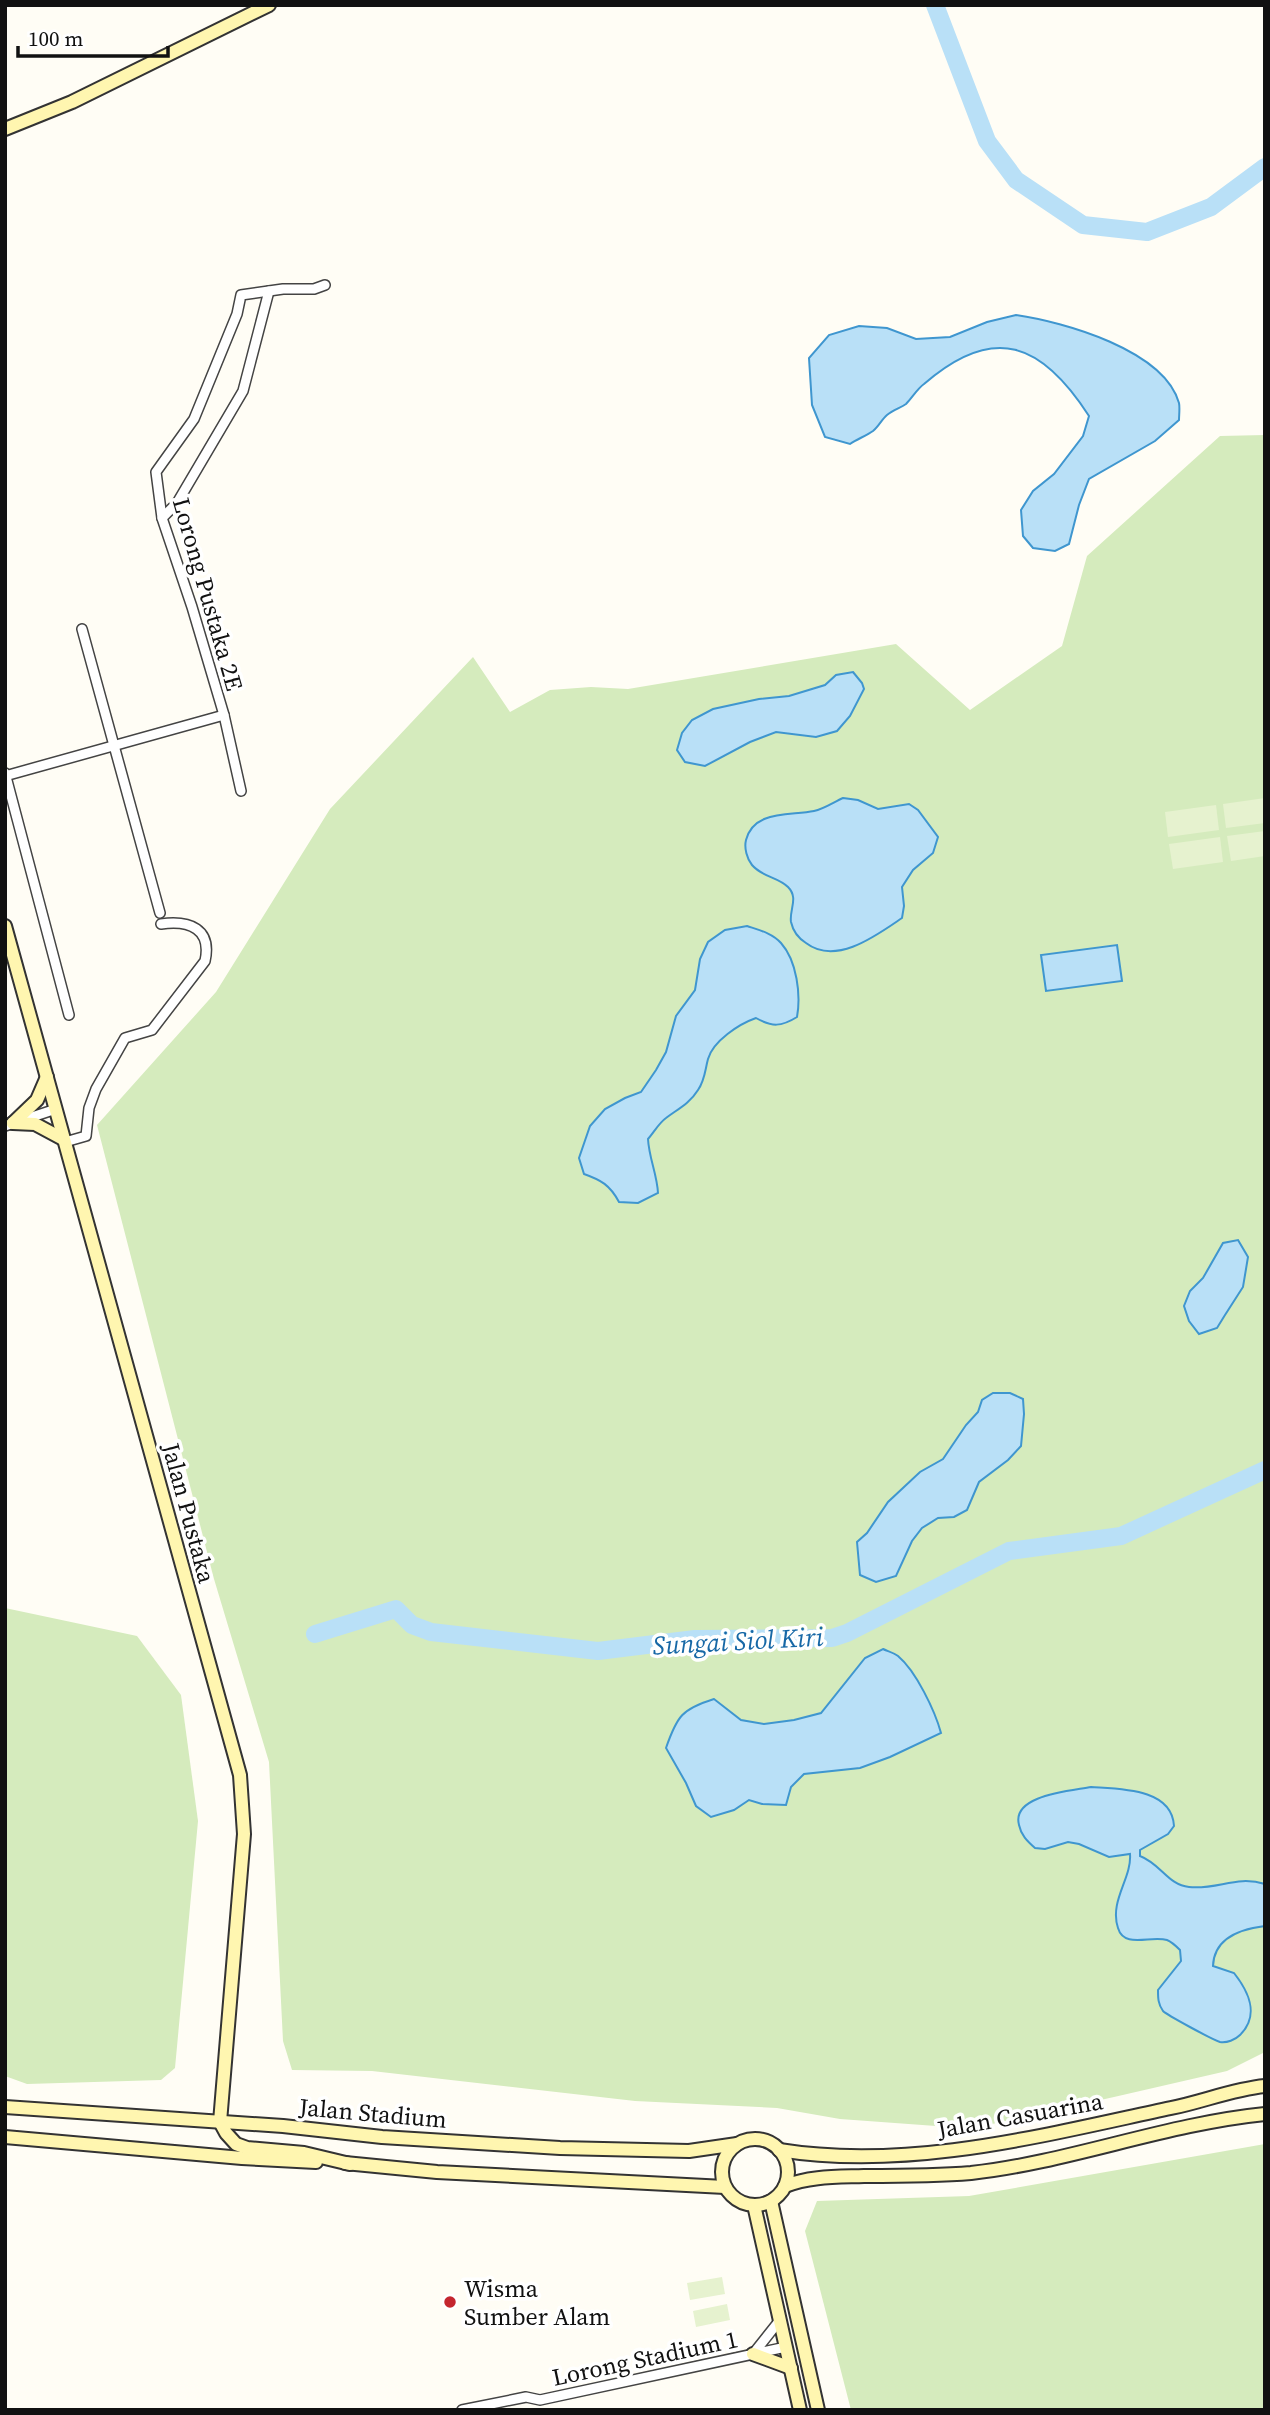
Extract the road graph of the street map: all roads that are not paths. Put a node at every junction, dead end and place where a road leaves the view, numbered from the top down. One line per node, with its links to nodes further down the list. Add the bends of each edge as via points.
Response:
1 (269, 5): 2 (main road)
2 (5, 130)
3 (326, 285): 4 (street)
4 (269, 291): 5 (street, via 243,391 177,503); 5 (street, Lorong Pustaka 2E, via 241,295 194,419 156,472)
5 (162, 518): 7 (street, Lorong Pustaka 2E)
6 (82, 629): 8 (street)
7 (223, 715): 8 (street); 10 (street, Lorong Pustaka 2E)
8 (114, 744): 9 (street); 11 (street)
9 (6, 775): 14 (street)
10 (241, 791)
11 (160, 913)
12 (161, 924): 18 (street, via 184,923 197,929 208,949 205,961 152,1030 125,1038 96,1089 86,1136)
13 (5, 926): 15 (main road, Jalan Pustaka)
14 (69, 1014)
15 (47, 1077): 16 (main road, Jalan Pustaka); 17 (main road, via 37,1100)
16 (56, 1109): 17 (street); 18 (main road, Jalan Pustaka)
17 (9, 1124): 18 (main road, via 35,1124)
18 (64, 1140): 22 (main road, Jalan Pustaka, via 240,1775 244,1835)
19 (1265, 2086): 25 (main road, Jalan Casuarina, via 1058,2131 922,2154 811,2155)
20 (5, 2107): 22 (main road, Jalan Stadium)
21 (1265, 2114): 27 (main road, Jalan Casuarina, via 971,2173 822,2178)
22 (219, 2122): 24 (main road, Jalan Stadium, via 560,2148 689,2151); 26 (main road, via 236,2144 247,2148 304,2153)
23 (5, 2137): 26 (main road)
24 (737, 2144): 25 (main road, via 764,2140); 28 (main road, via 723,2162)
25 (779, 2150): 27 (main road, via 787,2167)
26 (350, 2164): 28 (main road)
27 (785, 2186): 29 (main road)
28 (725, 2187): 30 (main road, via 737,2200)
29 (771, 2201): 30 (main road); 31 (main road)
30 (754, 2205): 32 (main road)
31 (795, 2307): 33 (main road, via 795,2332); 38 (main road)
32 (780, 2320): 33 (main road); 34 (street, Lorong Stadium 1)
33 (786, 2347): 34 (street, Lorong Stadium 1); 35 (main road)
34 (753, 2354): 35 (main road); 36 (street, Lorong Stadium 1, via 540,2400 526,2396)
35 (791, 2368): 37 (main road)
36 (462, 2410)
37 (800, 2410)
38 (818, 2410)

